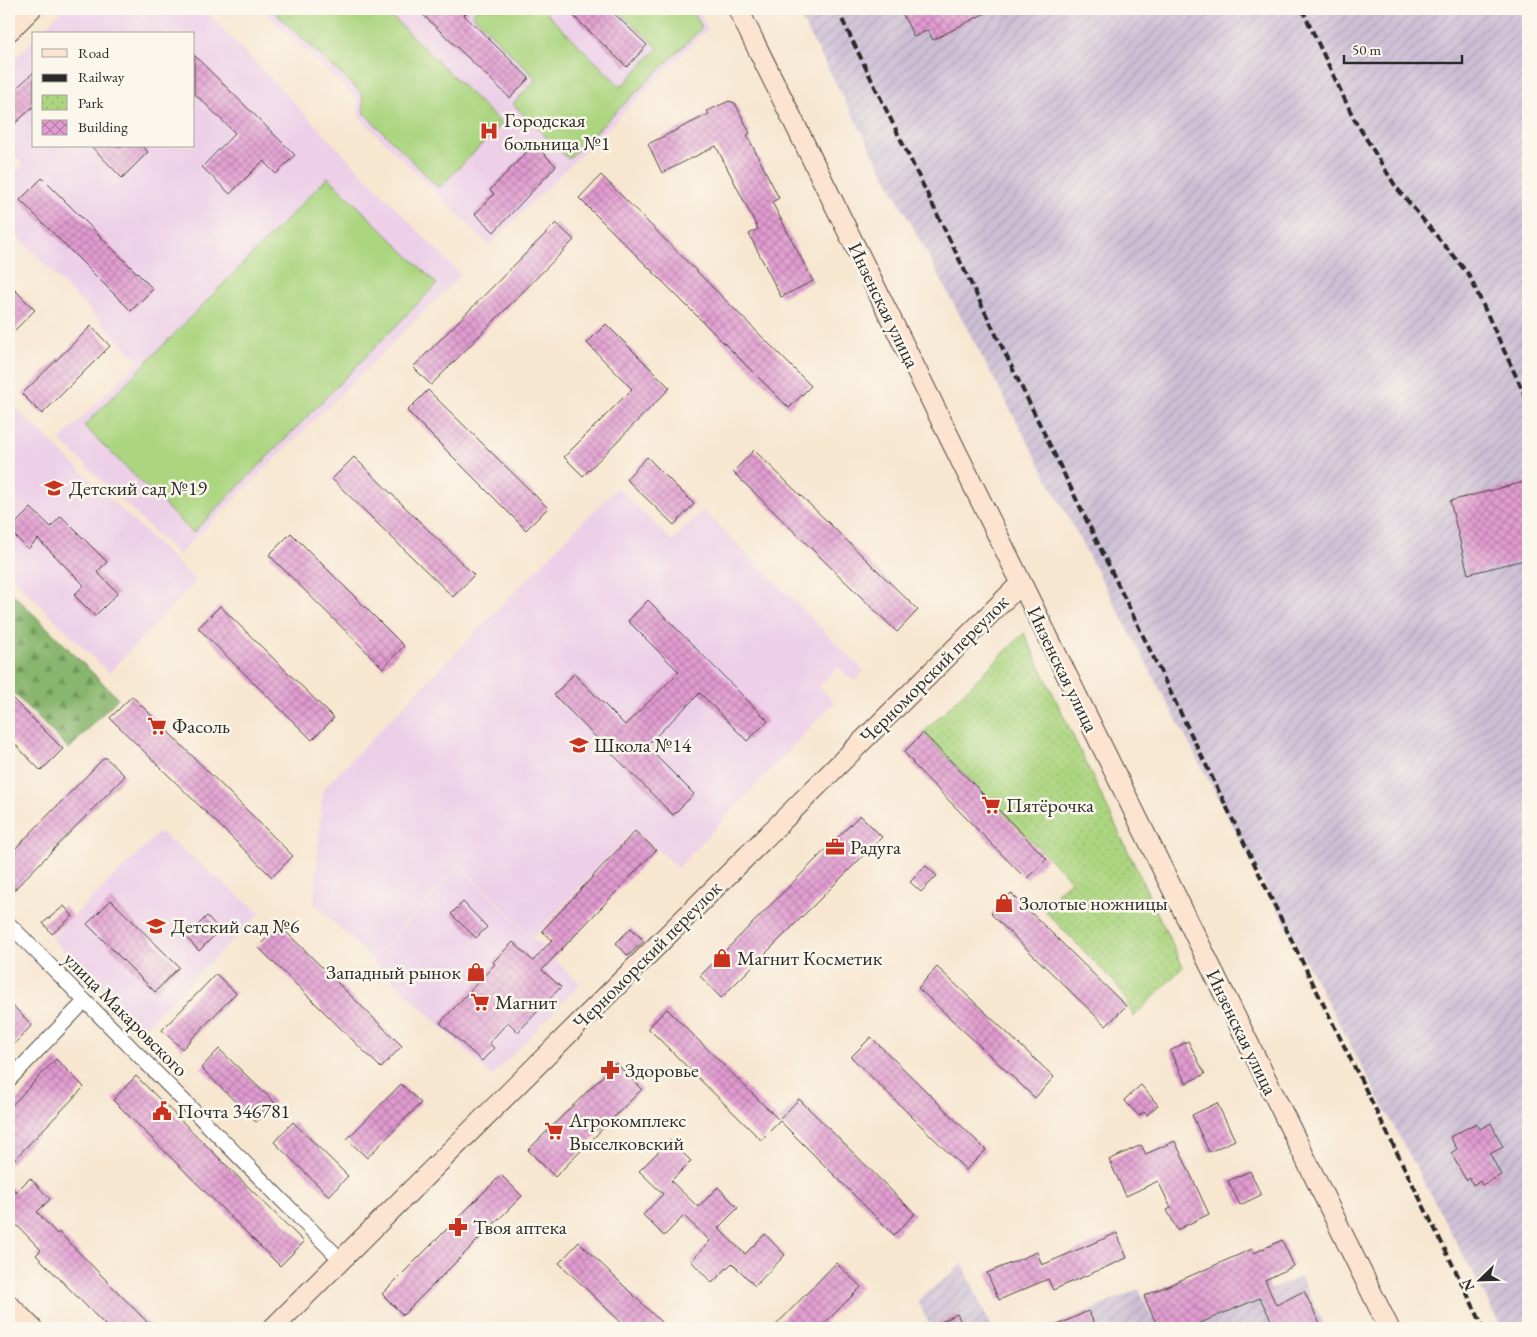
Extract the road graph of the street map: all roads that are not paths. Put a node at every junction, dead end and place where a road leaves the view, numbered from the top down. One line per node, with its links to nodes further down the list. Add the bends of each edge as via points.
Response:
1 (31, 9): 3 (street)
2 (738, 9): 4 (street, Инзенская улица)
3 (9, 31)
4 (1021, 583): 8 (street, Черноморский переулок); 12 (street, Инзенская улица)
5 (9, 924): 6 (street, улица Макаровского)
6 (85, 1001): 7 (street); 8 (street, улица Макаровского)
7 (9, 1080)
8 (341, 1260): 11 (street, Черноморский переулок)
9 (9, 1305): 10 (street)
10 (32, 1328)
11 (273, 1328)
12 (1389, 1328)

